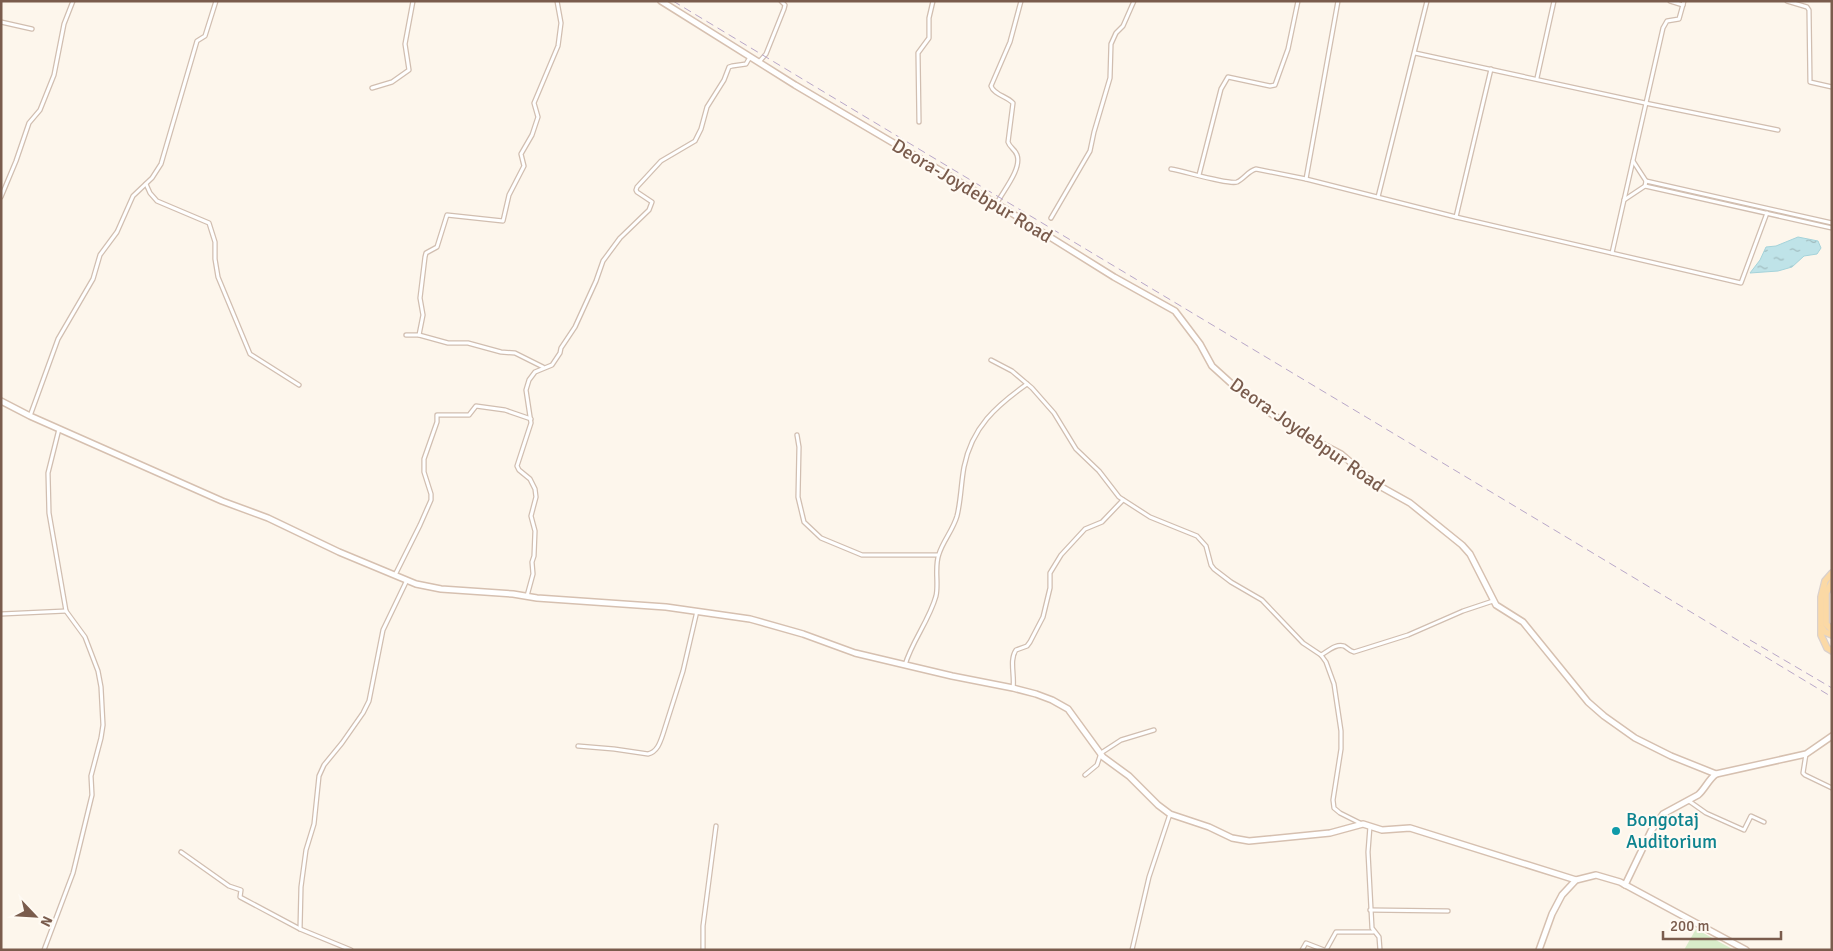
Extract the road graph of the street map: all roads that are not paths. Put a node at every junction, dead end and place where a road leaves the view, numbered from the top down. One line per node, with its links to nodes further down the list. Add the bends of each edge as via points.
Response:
1 (73, 1): 36 (street, via 64,24 51,83 40,110 29,123)
2 (216, 1): 34 (street, via 205,36 197,41 161,164)
3 (413, 1): 25 (street, via 405,44 409,70 392,82)
4 (557, 1): 47 (street, via 561,23 558,46 534,103 538,117 521,154 524,166 509,195 504,220 448,215 438,247 425,256)
5 (660, 1): 20 (street, Deora-Joydebpur Road)
6 (781, 1): 21 (street, via 784,9)
7 (933, 1): 27 (street, via 929,38 918,53)
8 (1021, 1): 39 (street, via 1010,42 991,86 993,91 1013,103 1008,142 1018,161 1014,175)
9 (1134, 1): 42 (street, via 1111,44 1110,78 1090,151)
10 (1298, 1): 31 (street, via 1288,49 1275,86 1228,77 1221,89)
11 (1338, 1): 32 (street)
12 (1427, 1): 19 (street)
13 (1554, 1): 23 (street)
14 (1670, 1): 16 (street)
15 (1787, 1): 24 (street, via 1809,10 1810,82)
16 (1684, 3): 26 (street, via 1678,21 1667,21 1663,28)
17 (1, 22): 18 (street)
18 (32, 29)
19 (1415, 53): 22 (street); 37 (street)
20 (751, 56): 21 (street, Deora-Joydebpur Road); 49 (street, via 746,64 729,68 707,107 695,141 661,161 637,187 637,192 652,204 603,261 575,327 552,365)
21 (760, 62): 39 (street, Deora-Joydebpur Road)
22 (1491, 69): 23 (street); 41 (street)
23 (1537, 78): 26 (street)
24 (1832, 87)
25 (372, 88)
26 (1645, 104): 28 (street); 29 (street)
27 (919, 122)
28 (1778, 130)
29 (1633, 160): 33 (street); 38 (street)
30 (1171, 169): 31 (street)
31 (1199, 175): 32 (street, via 1228,183 1239,181 1256,169)
32 (1306, 179): 37 (street)
33 (1646, 181): 35 (street); 43 (street)
34 (146, 184): 51 (street, via 157,200 209,223 218,277 250,354); 53 (street, via 132,196 117,232 100,255 93,279 58,339)
35 (1645, 186): 38 (street); 40 (street)
36 (1, 197)
37 (1378, 197): 41 (street)
38 (1624, 200): 45 (street)
39 (997, 204): 64 (street, Deora-Joydebpur Road, via 1175,311 1212,366 1233,385 1282,421 1341,454 1376,484 1410,503 1462,544)
40 (1767, 213): 44 (street); 45 (street, via 1741,283)
41 (1456, 217): 45 (street)
42 (1051, 218)
43 (1832, 223)
44 (1832, 228)
45 (1612, 253)
46 (406, 335): 47 (street)
47 (419, 335): 49 (street, via 448,343 468,343 515,353)
48 (991, 360): 50 (street)
49 (543, 367): 54 (street, via 532,376 526,390)
50 (1027, 384): 57 (street, via 1054,412 1076,449); 58 (street, via 980,425 964,465 956,519)
51 (299, 385)
52 (1, 401): 53 (street)
53 (30, 416): 55 (street)
54 (531, 419): 60 (street, via 505,410 476,406 469,415 437,415 424,459 431,500); 63 (street, via 517,466 530,479 536,498 531,516 535,531 533,574)
55 (59, 428): 60 (street); 65 (street, via 48,473 48,488 49,513)
56 (797, 435): 58 (street, via 798,498 804,522 822,538 862,554)
57 (1122, 500): 72 (street, via 1150,517 1197,536 1206,546 1214,569 1262,600 1303,643); 74 (street, via 1102,522 1085,530 1054,567 1043,617 1027,646 1016,650 1012,656)
58 (938, 555): 73 (street, via 936,596)
59 (1832, 573): 68 (main road, via 1822,589)
60 (395, 575): 61 (street)
61 (407, 580): 63 (street, via 435,588); 94 (street, via 383,630 369,701 319,776 314,824 304,868)
62 (1831, 584): 69 (main road, via 1826,593 1826,624)
63 (527, 596): 66 (street)
64 (1493, 601): 72 (street, via 1408,635 1354,652 1339,646); 80 (street, Deora-Joydebpur Road, via 1523,622 1588,702 1612,722 1650,746)
65 (66, 611): 67 (street); 96 (street, via 85,638 98,671 103,725 91,776 92,795 73,873)
66 (698, 611): 73 (street, via 750,618 855,653); 77 (street, via 683,671 654,753)
67 (1, 614)
68 (1821, 627): 70 (main road); 71 (main road, via 1824,643)
69 (1832, 630)
70 (1832, 635)
71 (1832, 650)
72 (1321, 655): 86 (street, via 1334,684 1341,731 1334,808)
73 (904, 665): 74 (street)
74 (1013, 688): 78 (street, via 1068,708)
75 (1154, 730): 78 (street, via 1121,740)
76 (1832, 736): 79 (street)
77 (578, 746)
78 (1101, 753): 81 (street, via 1097,765); 84 (street)
79 (1806, 754): 80 (street); 82 (street, via 1805,776)
80 (1716, 774): 83 (street, via 1703,791)
81 (1085, 775)
82 (1832, 788)
83 (1689, 801): 85 (street, via 1706,813 1744,830 1750,816); 91 (street, via 1670,809 1656,823)
84 (1170, 814): 86 (street, via 1242,840 1330,834); 99 (street, via 1149,877)
85 (1764, 822)
86 (1363, 824): 88 (street)
87 (716, 826): 98 (street, via 703,926)
88 (1370, 826): 90 (street, via 1382,830 1410,828); 92 (street)
89 (181, 852): 94 (street, via 229,886 241,890 240,897)
90 (1576, 880): 91 (street, via 1596,876); 103 (street, via 1559,901)
91 (1626, 885): 104 (street)
92 (1370, 910): 93 (street); 95 (street)
93 (1448, 912)
94 (300, 929): 97 (street)
95 (1373, 932): 101 (street, via 1336,932); 102 (street, via 1379,937)
96 (44, 950)
97 (351, 950)
98 (703, 950)
99 (1132, 950)
100 (1302, 950): 101 (street, via 1306,943)
101 (1325, 950)
102 (1380, 950)
103 (1539, 950)
104 (1746, 950)

